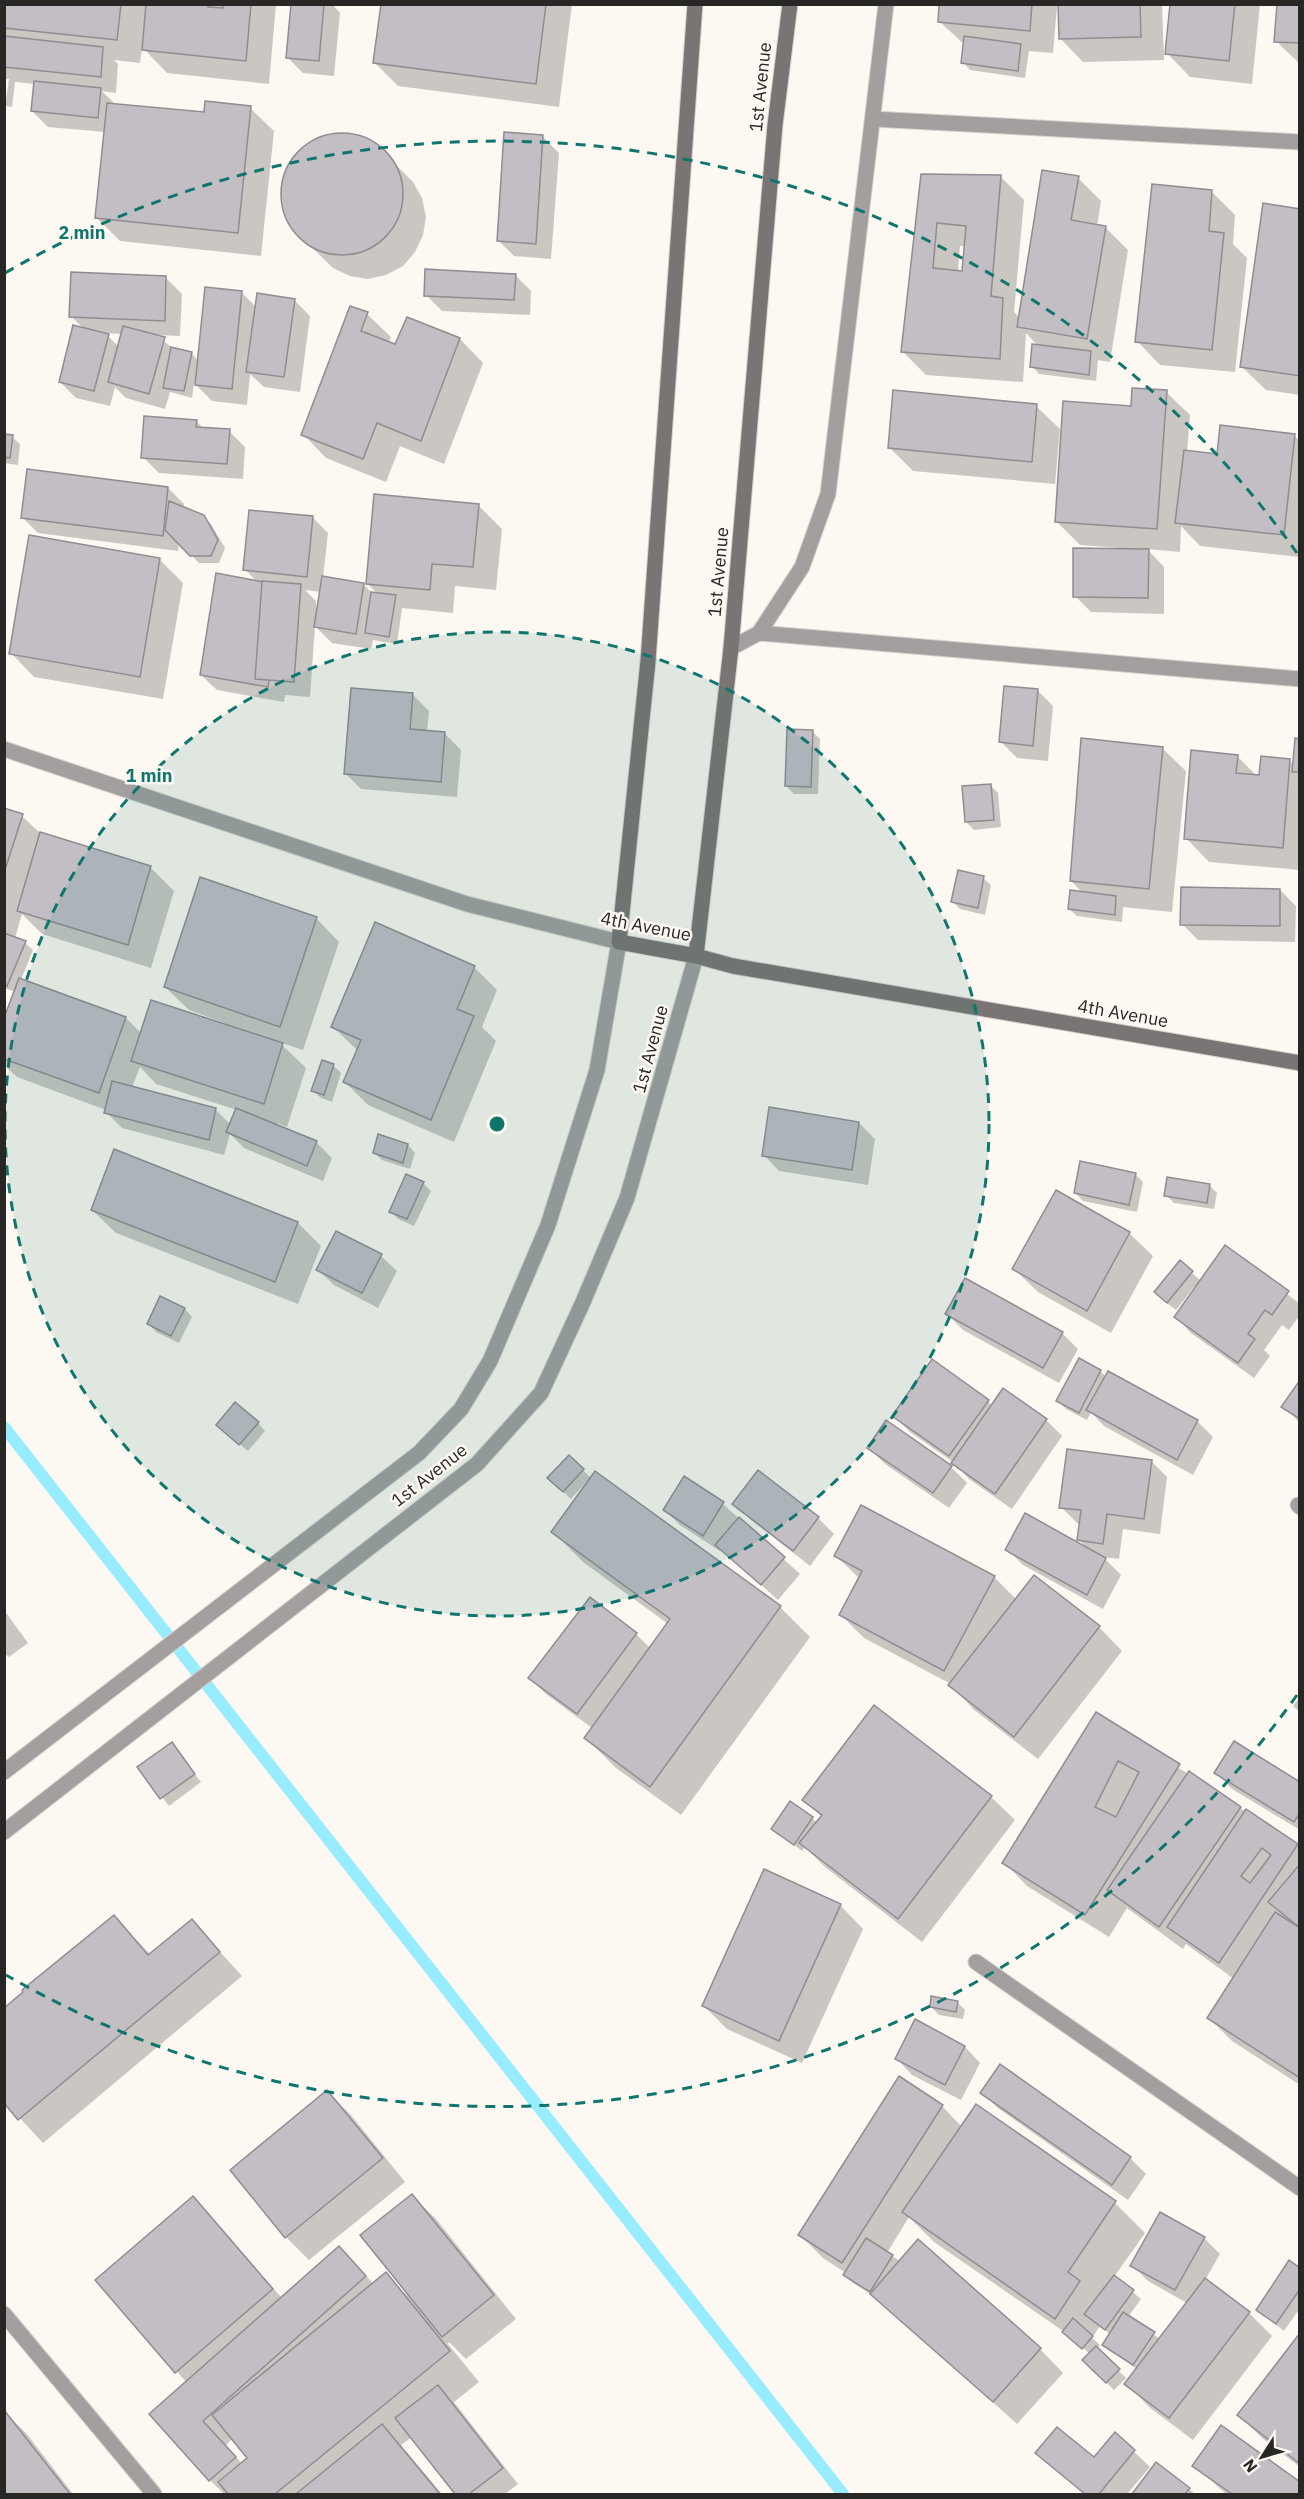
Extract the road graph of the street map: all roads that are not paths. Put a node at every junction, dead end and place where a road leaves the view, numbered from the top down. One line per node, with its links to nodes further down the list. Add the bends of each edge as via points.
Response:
1 (695, 4): 10 (main road, 1st Avenue, via 648,662)
2 (790, 4): 7 (main road, 1st Avenue, via 775,125)
3 (886, 4): 4 (street)
4 (873, 119): 5 (street); 6 (street, via 828,494 802,567)
5 (1299, 142)
6 (759, 633): 7 (street); 8 (street)
7 (731, 648): 11 (main road, 1st Avenue)
8 (1299, 679)
9 (4, 749): 10 (street, 4th Avenue, via 467,904)
10 (619, 942): 11 (main road, 4th Avenue); 13 (street, 1st Avenue, via 597,1070 548,1225 490,1361 460,1409 419,1453)
11 (696, 956): 12 (main road, 4th Avenue, via 733,966); 14 (street, 1st Avenue, via 627,1198 541,1393 477,1464)
12 (1299, 1063)
13 (4, 1772)
14 (4, 1832)
15 (976, 1962): 16 (street)
16 (1299, 2188)
17 (4, 2314): 18 (street)
18 (154, 2494)

